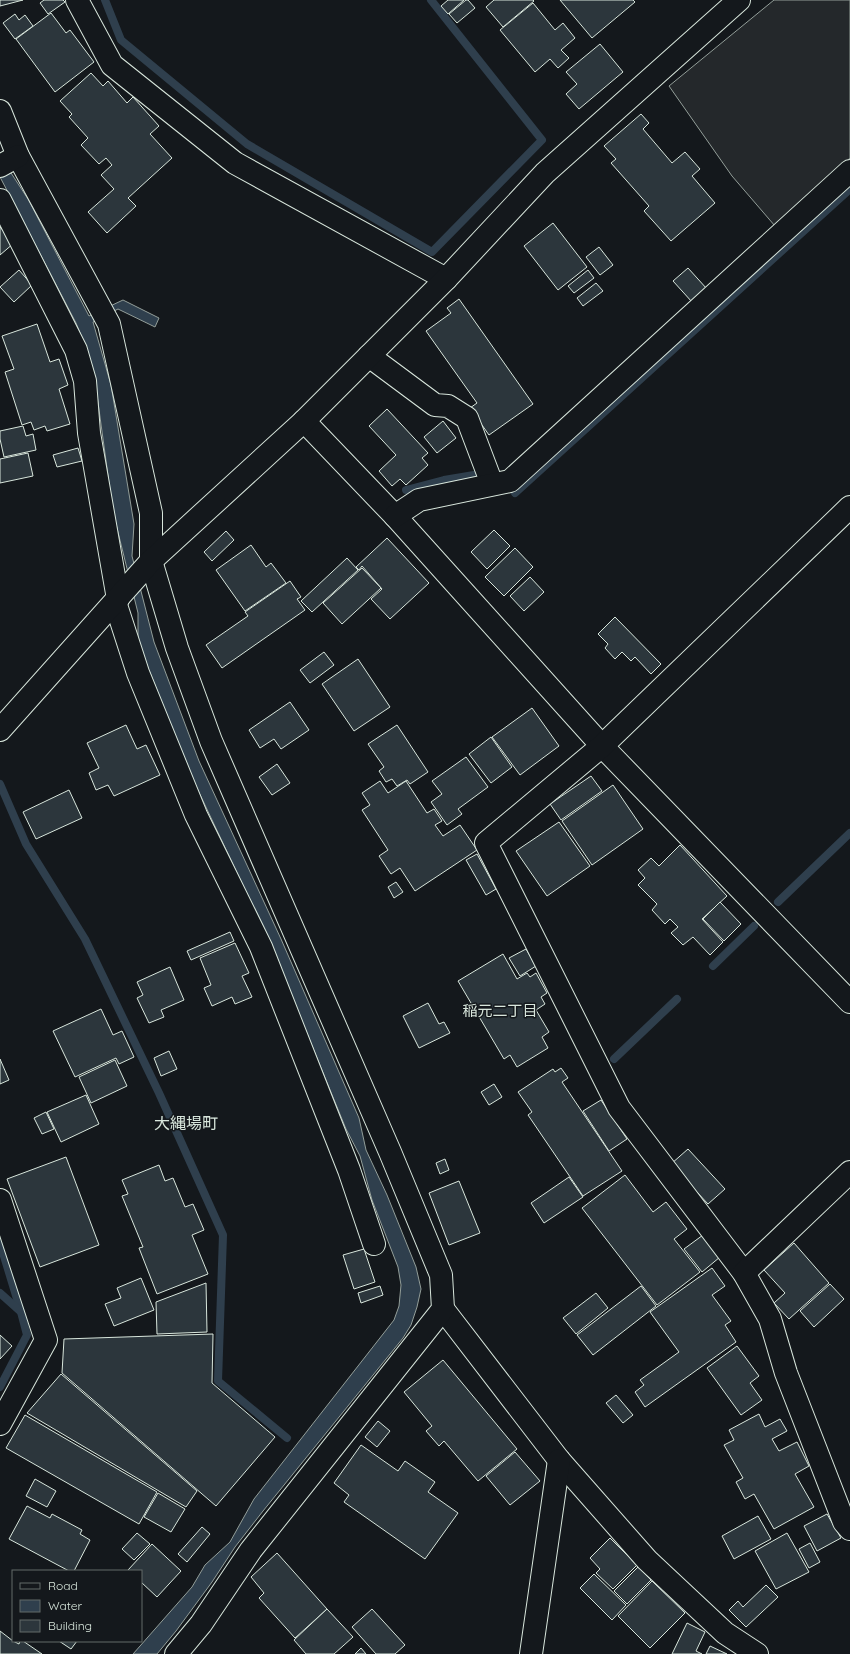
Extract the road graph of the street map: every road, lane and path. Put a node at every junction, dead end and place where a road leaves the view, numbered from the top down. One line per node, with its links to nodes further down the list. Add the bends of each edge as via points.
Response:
1 (77, 0): 7 (street, via 112,65 235,163)
2 (739, 0): 7 (street, via 545,173)
3 (0, 111): 4 (street)
4 (9, 161): 13 (street, via 104,315 151,513)
5 (850, 171): 10 (street, via 510,481)
6 (0, 200): 14 (street, via 76,350 83,375 89,433)
7 (446, 279): 8 (street)
8 (369, 356): 9 (street); 10 (street, via 435,405 448,406 466,418)
9 (304, 421): 12 (street); 13 (street)
10 (492, 484): 12 (street, via 419,500)
11 (850, 508): 16 (street)
12 (395, 516): 16 (street)
13 (149, 563): 14 (street); 22 (street, via 212,741 441,1275)
14 (118, 598): 15 (street); 20 (street, via 138,673 196,815 262,947 349,1170)
15 (0, 730)
16 (602, 746): 17 (street); 21 (street, via 486,843 619,1108)
17 (850, 1002)
18 (850, 1172): 21 (street)
19 (0, 1200): 23 (street, via 46,1340)
20 (374, 1244)
21 (744, 1273): 25 (street, via 770,1319 786,1373 844,1522)
22 (443, 1309): 24 (street); 26 (street, via 251,1550 201,1624)
23 (0, 1424)
24 (559, 1460): 27 (street); 28 (street, via 647,1560 725,1633)
25 (850, 1529)
26 (176, 1654)
27 (531, 1654)
28 (757, 1654)

